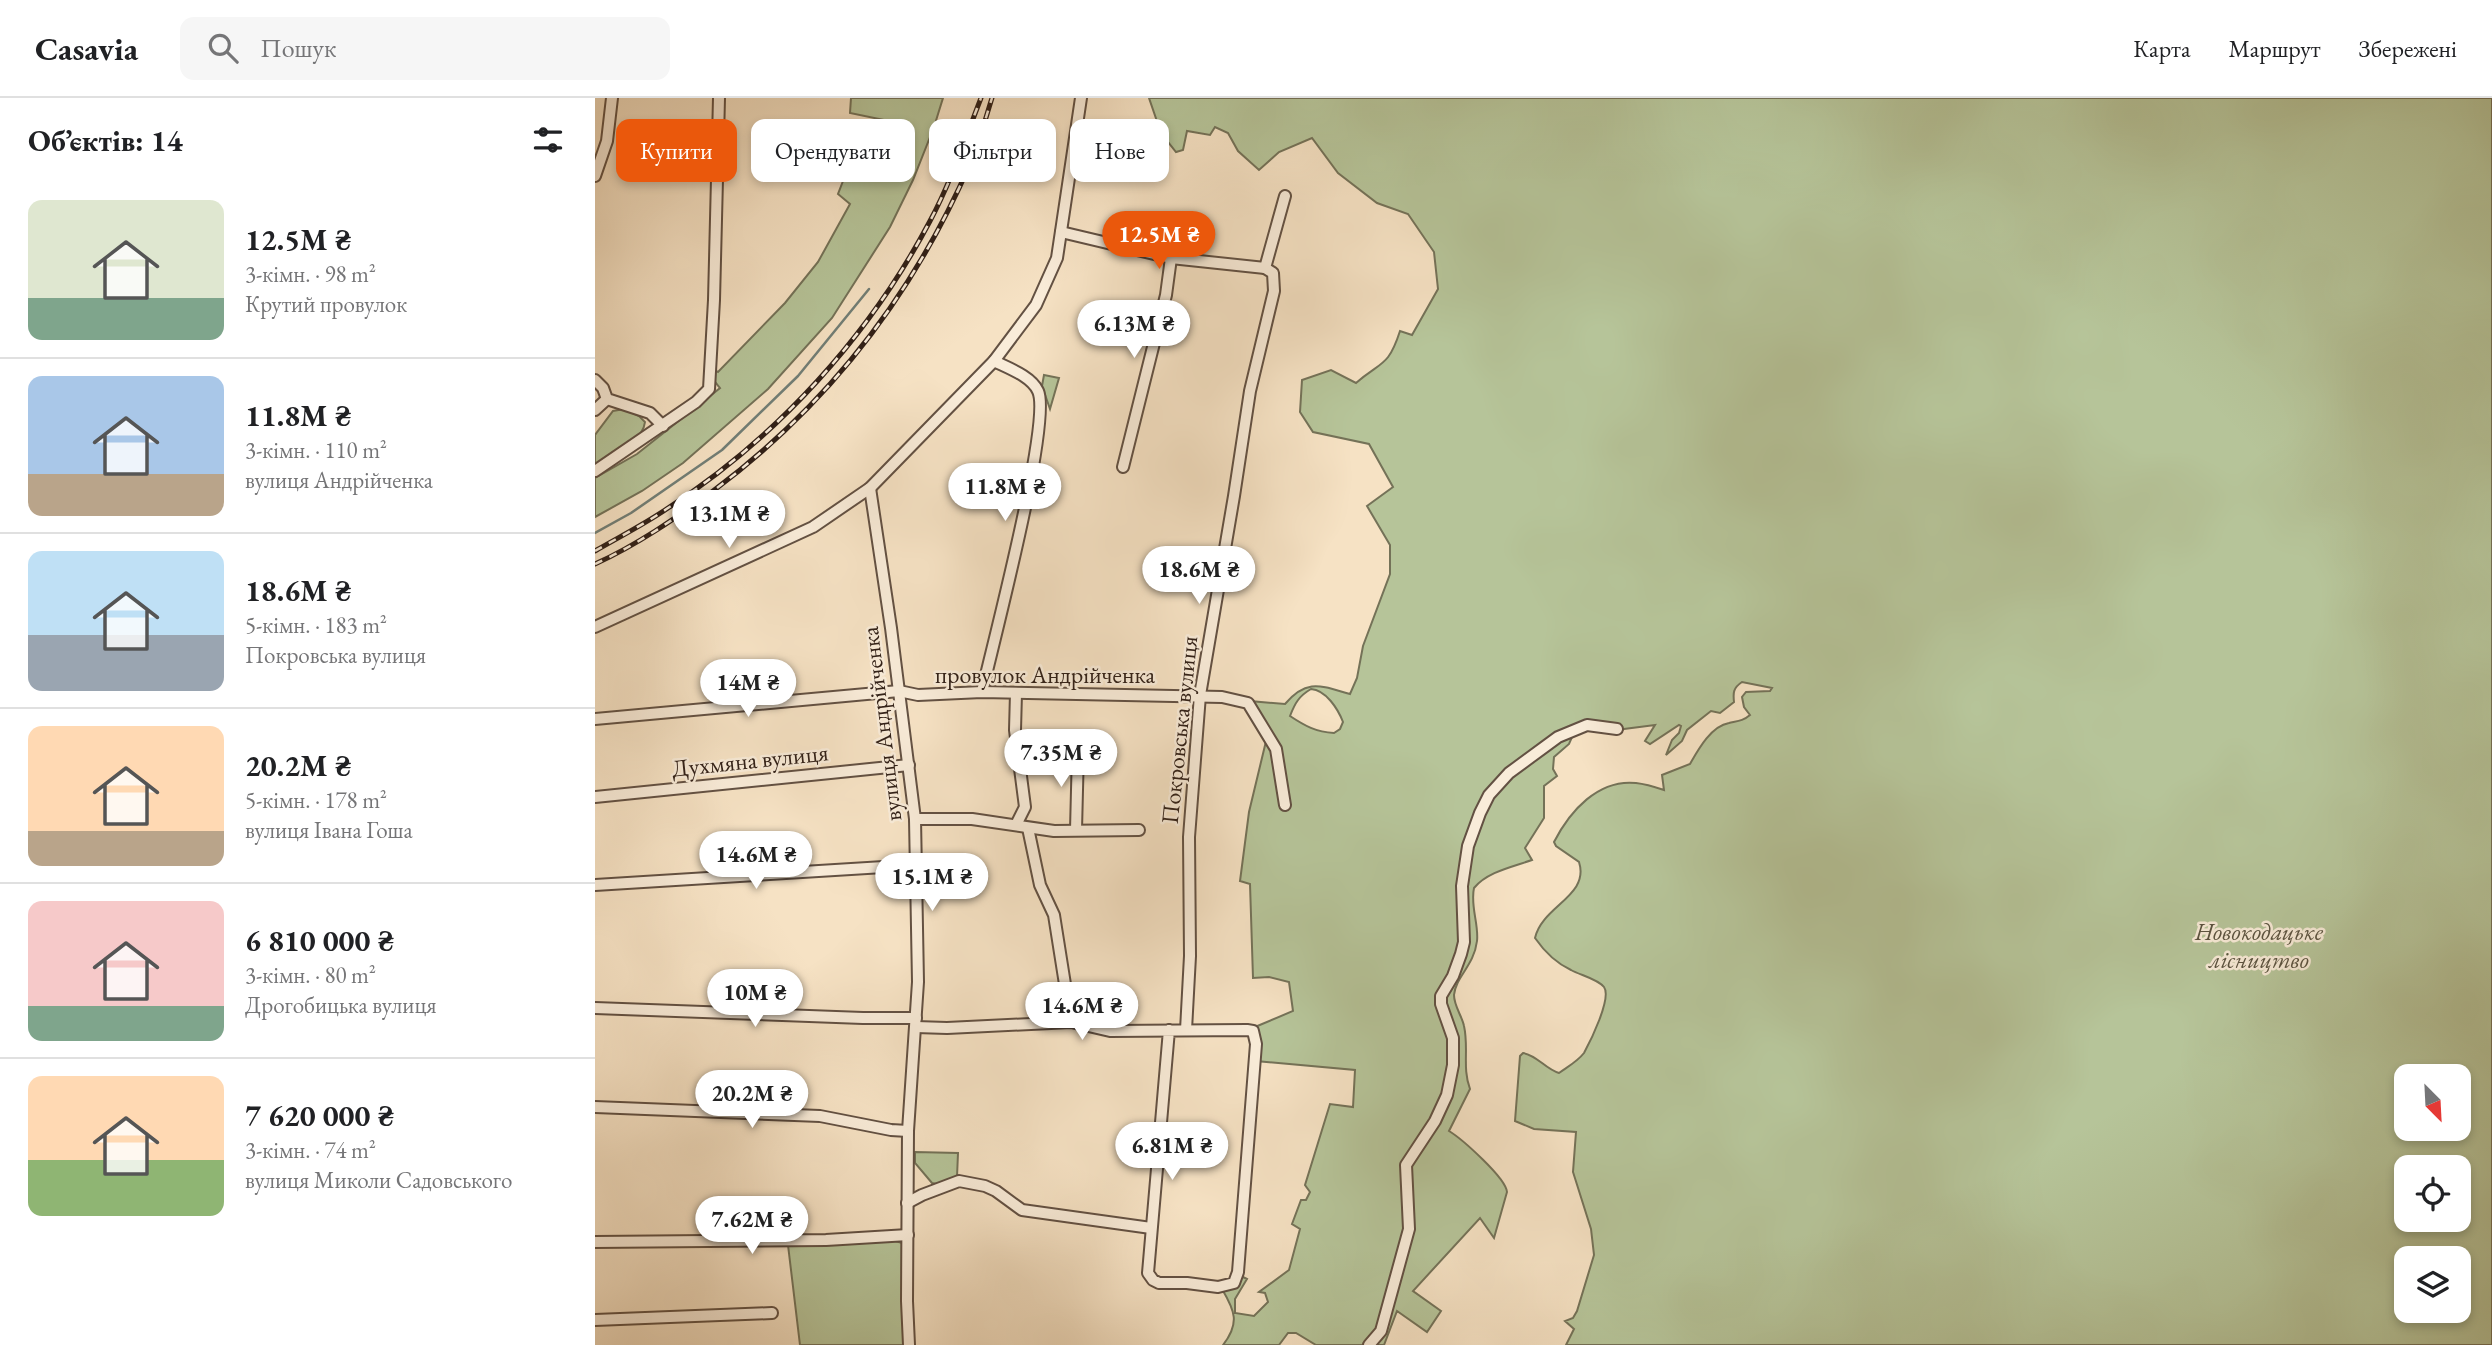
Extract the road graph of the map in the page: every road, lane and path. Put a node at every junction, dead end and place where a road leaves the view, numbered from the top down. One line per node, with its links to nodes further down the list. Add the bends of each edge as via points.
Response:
1 (612, 98): 4 (street, via 607,141)
2 (719, 98): 13 (street, via 709,389)
3 (1081, 98): 6 (street)
4 (595, 176)
5 (1285, 196): 8 (street, Покровська вулиця)
6 (1061, 232): 7 (street); 9 (street, via 1057,258 1036,305)
7 (1171, 258): 8 (street); 14 (street)
8 (1265, 268): 21 (street, Покровська вулиця, via 1273,273 1274,291 1252,380)
9 (994, 361): 16 (street); 19 (street, via 1032,383 1040,398 1017,545)
10 (595, 380): 11 (street)
11 (607, 398): 12 (street); 13 (street, via 650,413)
12 (595, 410)
13 (663, 426): 15 (street)
14 (1123, 467)
15 (595, 471)
16 (870, 488): 17 (street, via 813,527); 18 (street, вулиця Андрійченка)
17 (595, 627)
18 (899, 691): 19 (street, провулок Андрійченка, via 918,695); 22 (street, провулок Андрійченка); 25 (street, вулиця Андрійченка)
19 (982, 692): 20 (street, провулок Андрійченка)
20 (1016, 693): 21 (street, провулок Андрійченка); 29 (street, via 1015,730 1025,807)
21 (1200, 695): 27 (street, провулок Андрійченка, via 1248,703 1276,749); 38 (street, Покровська вулиця, via 1189,837)
22 (595, 719)
23 (1617, 729): 48 (street, via 1587,725 1558,737 1509,773 1489,794 1480,813 1468,846 1462,886 1464,942 1441,996 1453,1038 1447,1096 1406,1165 1409,1229 1381,1331)
24 (1078, 750): 30 (street)
25 (909, 765): 26 (street, Духмяна вулиця); 28 (street, вулиця Андрійченка)
26 (595, 797)
27 (1285, 805)
28 (915, 820): 29 (street, via 972,819); 32 (street, вулиця Андрійченка)
29 (1022, 827): 30 (street); 35 (street, via 1054,915)
30 (1076, 830): 31 (street)
31 (1139, 830)
32 (916, 865): 33 (street); 36 (street, вулиця Андрійченка)
33 (595, 885)
34 (595, 1008): 36 (street)
35 (1071, 1022): 36 (street, via 947,1028); 37 (street, via 1110,1031)
36 (916, 1023): 40 (street, вулиця Андрійченка)
37 (1169, 1030): 38 (street); 42 (street)
38 (1186, 1030): 42 (street, via 1254,1031 1234,1283 1218,1287 1153,1280 1148,1273)
39 (595, 1107): 40 (street, via 820,1116)
40 (908, 1131): 41 (street, вулиця Андрійченка)
41 (907, 1203): 42 (street, via 959,1181 996,1191 1022,1210); 43 (street, вулиця Андрійченка)
42 (1151, 1228)
43 (908, 1235): 44 (street); 47 (street, вулиця Андрійченка)
44 (595, 1242)
45 (772, 1313): 46 (street)
46 (595, 1320)
47 (909, 1345)
48 (1369, 1345)

